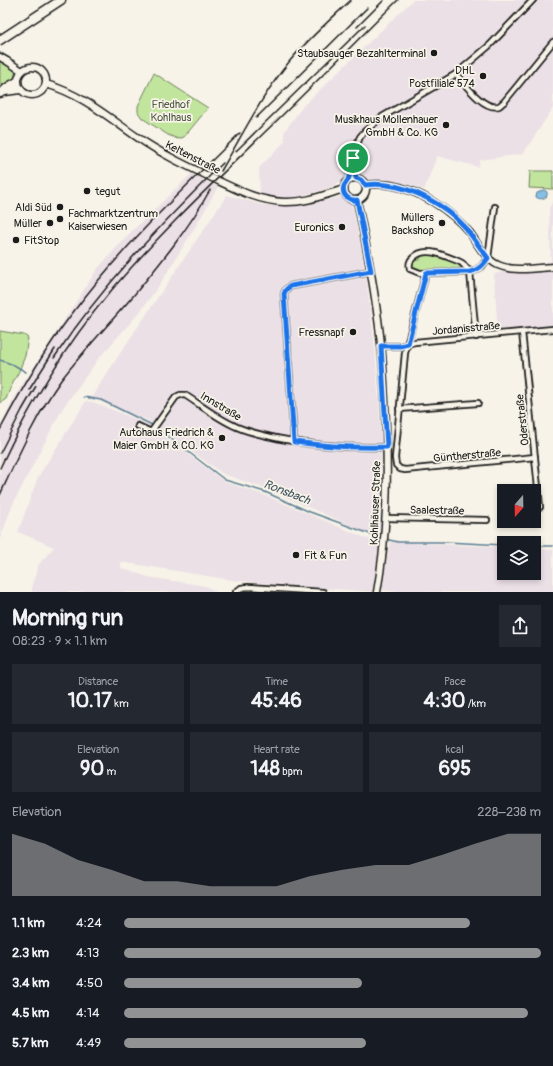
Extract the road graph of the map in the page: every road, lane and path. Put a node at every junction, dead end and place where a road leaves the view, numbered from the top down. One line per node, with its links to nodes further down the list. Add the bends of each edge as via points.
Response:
1 (61, 0): 3 (highway)
2 (532, 0): 7 (street, via 490,44)
3 (0, 40)
4 (553, 42): 7 (street, via 499,106 482,102)
5 (0, 57): 6 (main road)
6 (22, 71): 8 (main road, via 30,67 38,68 45,75); 9 (main road, via 19,74)
7 (456, 74): 11 (street, via 375,122 360,137)
8 (46, 84): 9 (main road, via 42,91 34,95 24,93); 15 (main road, Keltenstraße, via 77,96 169,157 250,195 294,202)
9 (19, 85): 10 (highway)
10 (2, 92)
11 (353, 158): 12 (street); 13 (street)
12 (356, 178): 13 (main road); 14 (main road)
13 (349, 180): 15 (main road)
14 (365, 185): 16 (main road, via 365,193); 18 (main road, via 385,184 420,194 458,221)
15 (344, 189): 16 (main road, via 348,198)
16 (357, 200): 20 (main road, Kohlhäuser Straße)
17 (495, 207): 18 (street)
18 (488, 258): 19 (main road, via 511,268); 21 (street, via 482,266)
19 (553, 267)
20 (371, 271): 27 (main road, Kohlhäuser Straße); 31 (street, via 291,286 284,292)
21 (470, 272): 22 (street); 22 (street, via 458,261 432,252 418,253 411,260 410,267 412,271); 25 (street)
22 (426, 273): 26 (street)
23 (553, 329): 24 (street, Jordanisstraße)
24 (522, 332): 25 (street, Jordanisstraße); 33 (street, Oderstraße)
25 (476, 337): 26 (street, Jordanisstraße)
26 (408, 344): 27 (street, Jordanisstraße); 29 (street)
27 (381, 346): 32 (main road, Kohlhäuser Straße)
28 (478, 403): 29 (street)
29 (400, 409): 33 (street, Güntherstraße, via 395,458 396,465 401,470)
30 (138, 426): 31 (street, Innstraße, via 151,432 176,397 185,395 238,427)
31 (294, 442): 32 (street, Innstraße)
32 (387, 447): 35 (main road, Kohlhäuser Straße)
33 (535, 457): 34 (street, Oderstraße)
34 (538, 484)
35 (386, 518): 36 (street, Saalestraße); 39 (main road, Kohlhäuser Straße)
36 (487, 520)
37 (236, 592): 38 (street, via 248,587)
38 (323, 592)
39 (377, 592)

